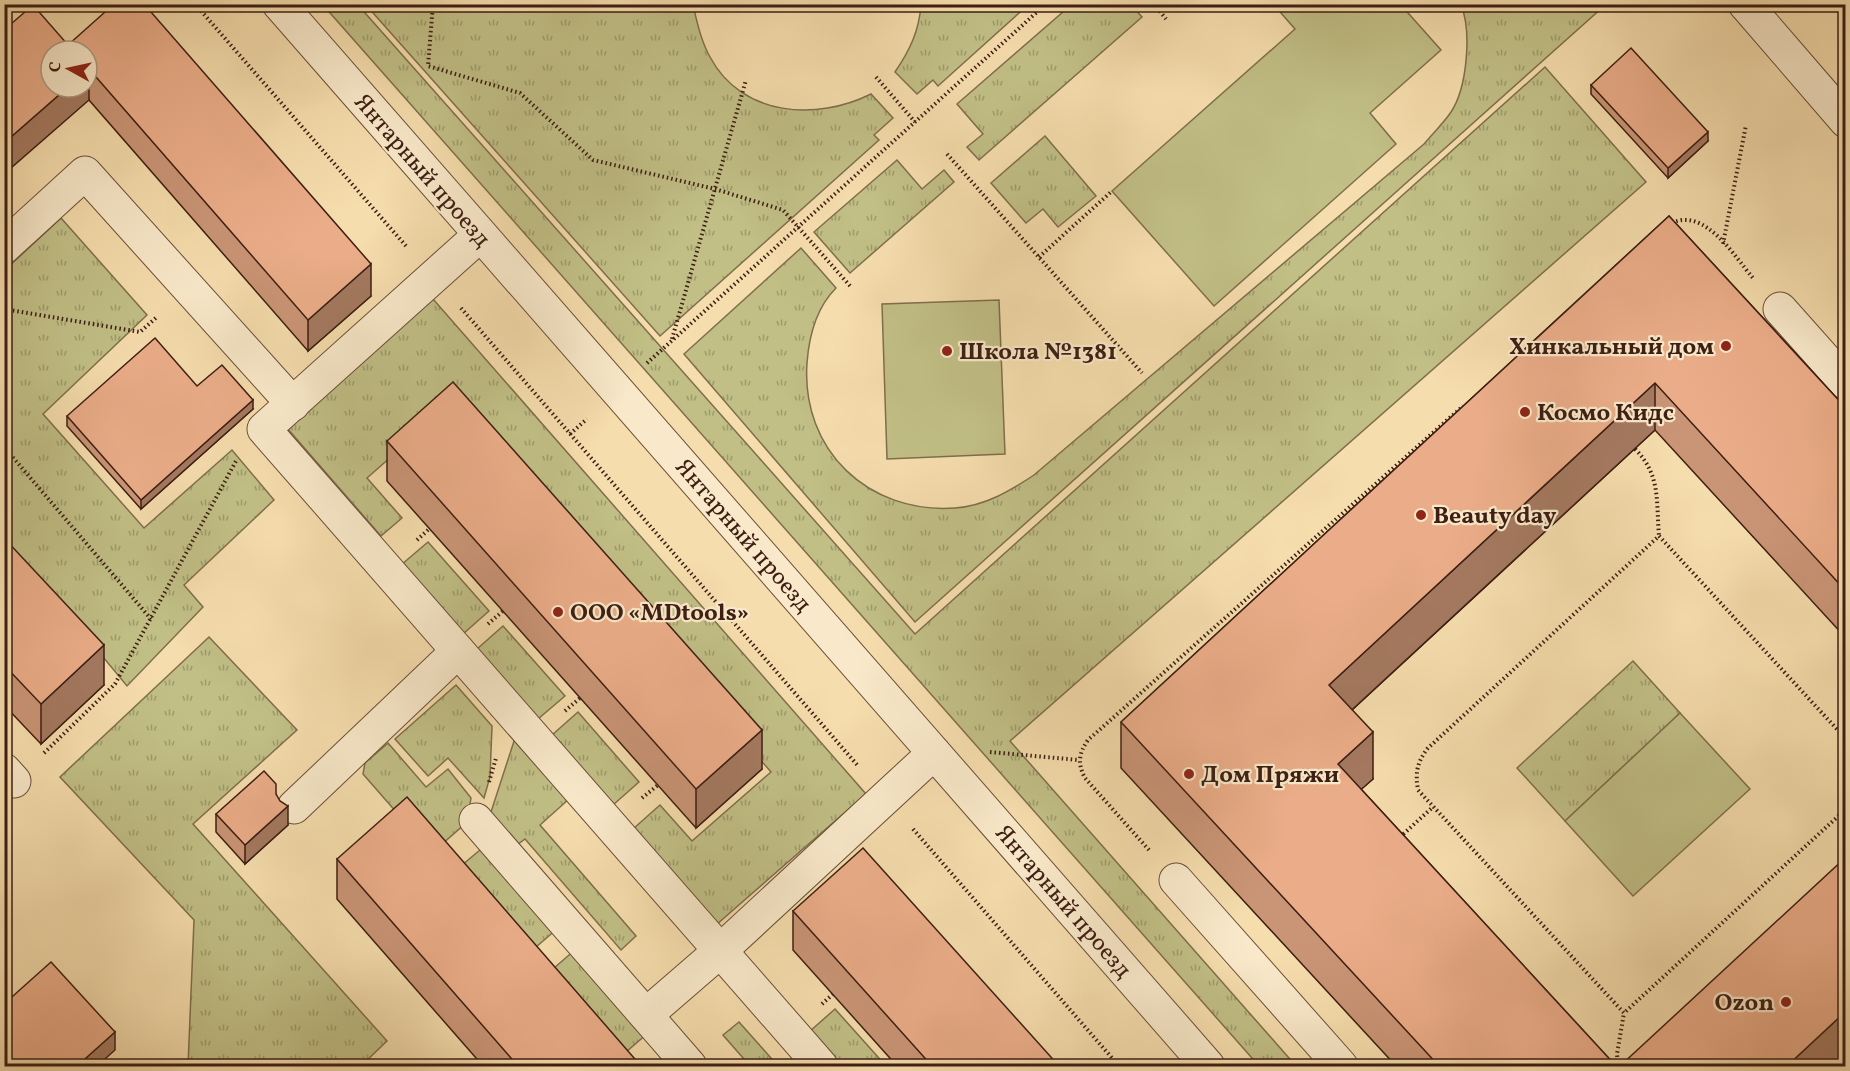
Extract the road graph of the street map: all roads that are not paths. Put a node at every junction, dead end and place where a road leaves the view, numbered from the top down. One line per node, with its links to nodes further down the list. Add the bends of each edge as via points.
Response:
1 (279, 4): 4 (street, Янтарный проезд)
2 (1745, 4): 3 (street)
3 (1845, 121)
4 (480, 235): 8 (street); 10 (street, Янтарный проезд)
5 (4, 247): 8 (street, via 86,173)
6 (1780, 309): 7 (street)
7 (1845, 382)
8 (293, 404): 9 (street, via 264,429)
9 (458, 651): 11 (street); 14 (street)
10 (934, 753): 14 (street); 18 (street, Янтарный проезд)
11 (294, 807)
12 (477, 820): 15 (street)
13 (1176, 880): 19 (street)
14 (720, 951): 15 (street); 17 (street)
15 (646, 1016): 16 (street)
16 (690, 1066)
17 (821, 1066)
18 (1208, 1066)
19 (1341, 1066)

